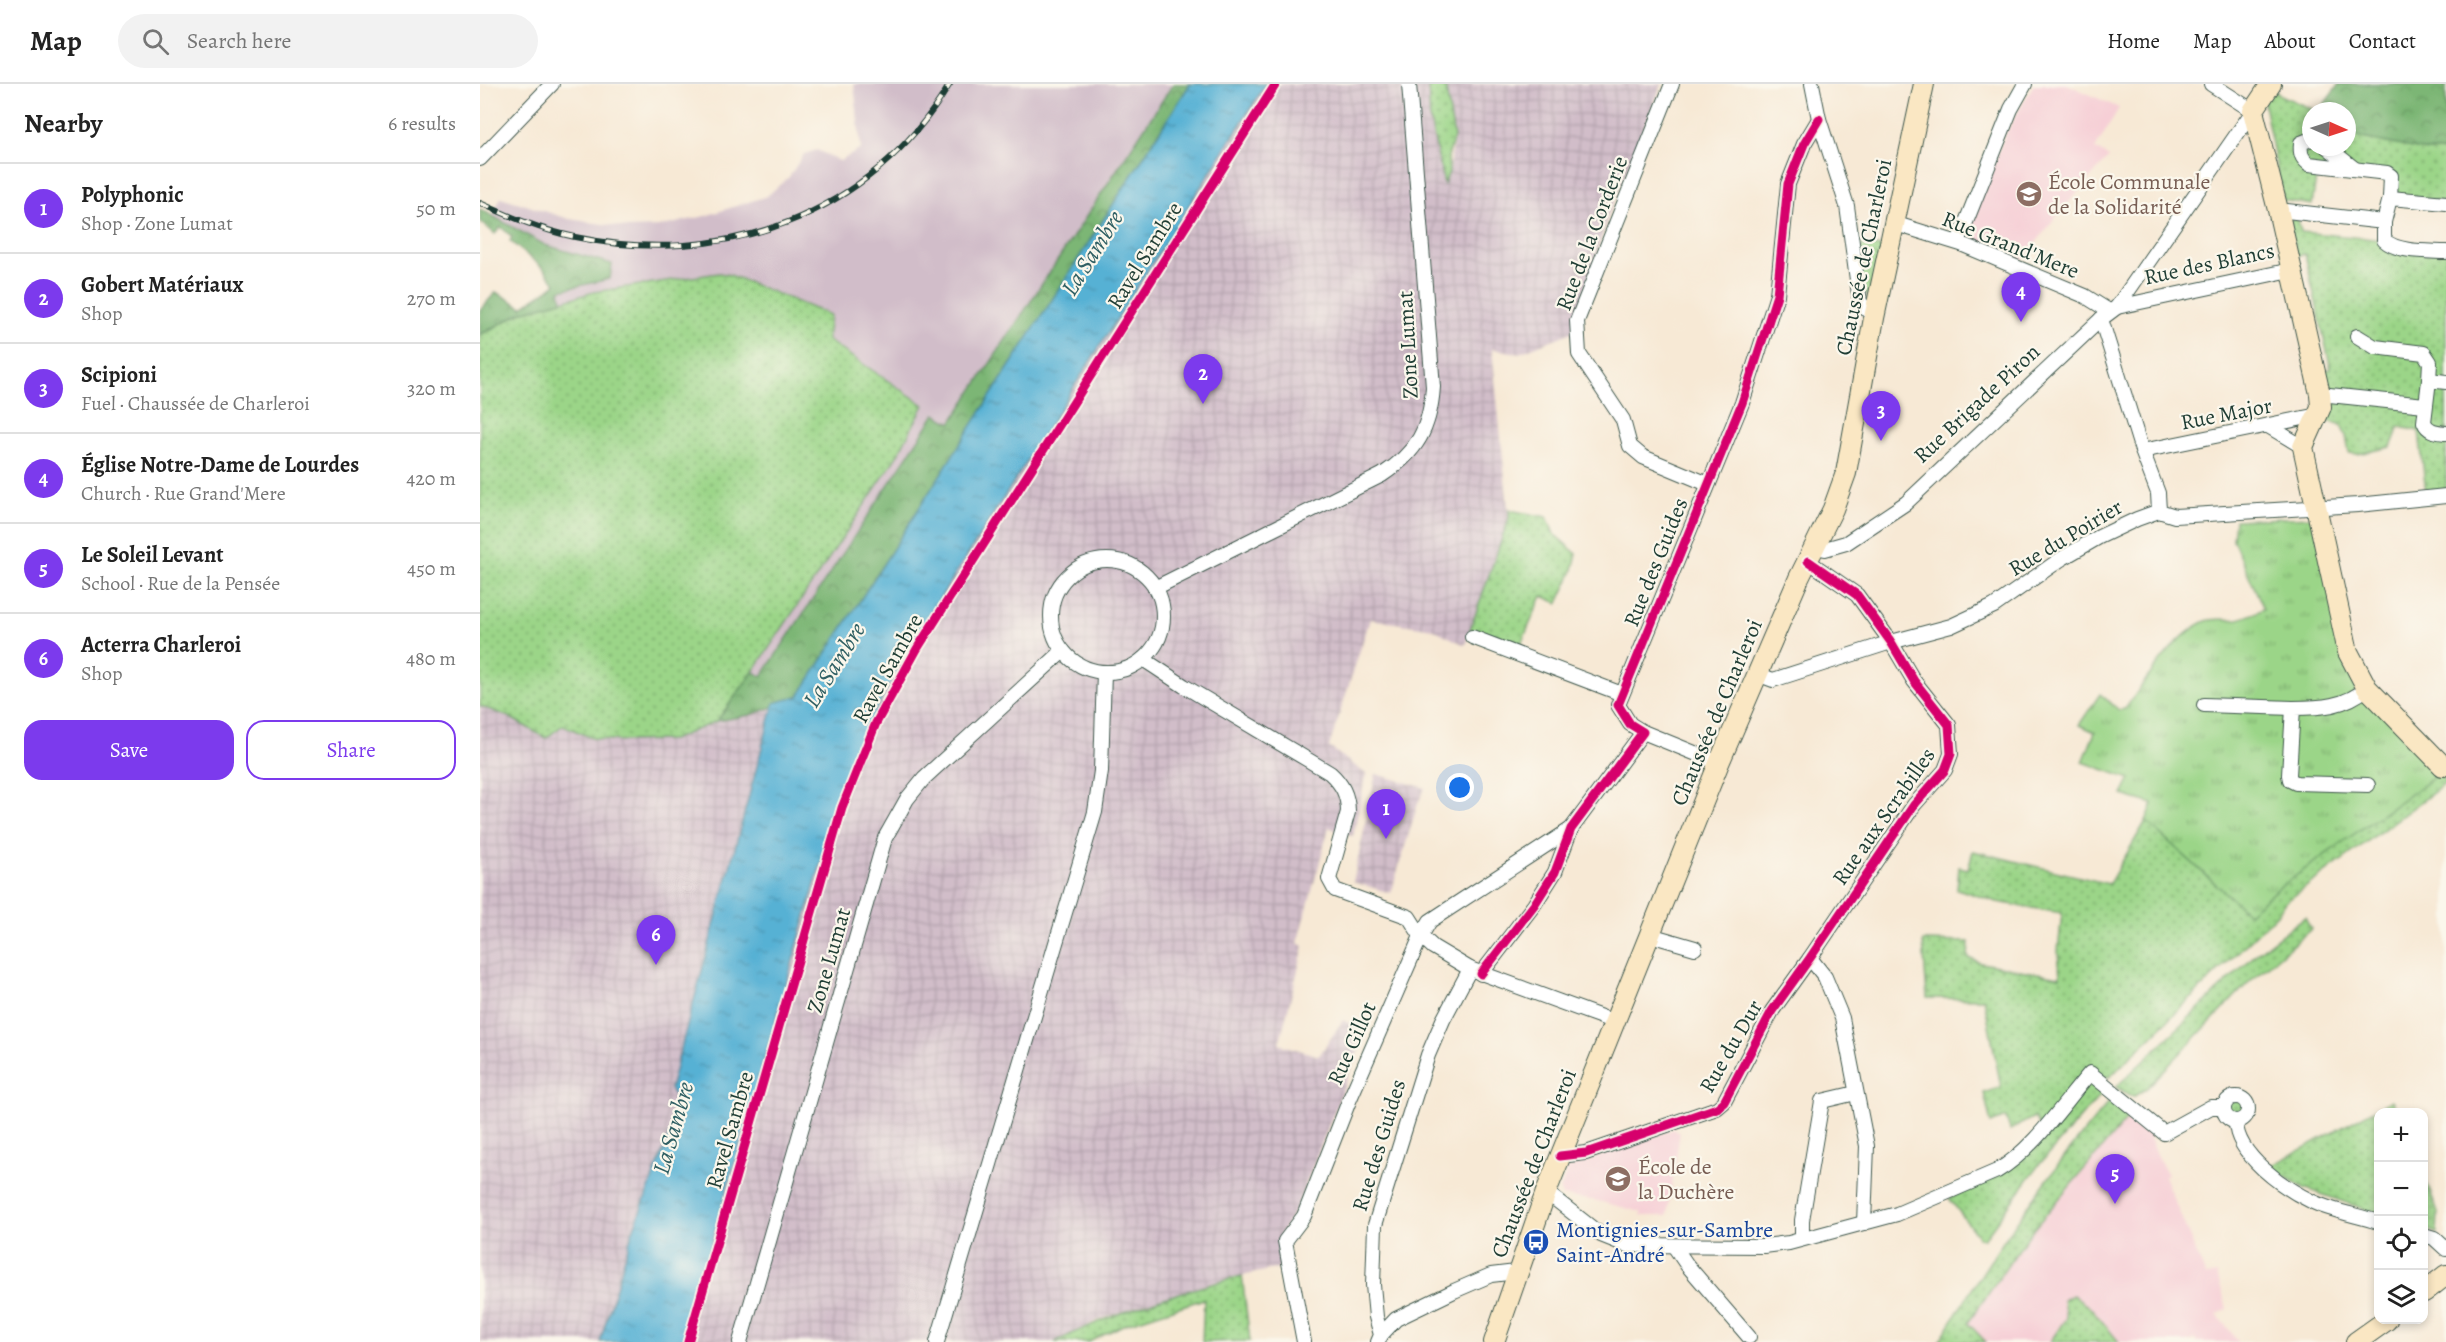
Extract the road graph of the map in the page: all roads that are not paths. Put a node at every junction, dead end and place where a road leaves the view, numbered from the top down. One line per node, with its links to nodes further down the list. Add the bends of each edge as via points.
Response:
1 (552, 84): 13 (street)
2 (1409, 84): 40 (street, Zone Lumat, via 1433,387 1424,431 1412,452 1382,475)
3 (1672, 84): 35 (street, Rue de la Corderie, via 1577,321 1580,354 1623,420 1630,446 1643,457)
4 (1812, 84): 10 (street)
5 (1924, 84): 18 (main road, Chaussée de Charleroi)
6 (2025, 84): 20 (street)
7 (2211, 84): 9 (street)
8 (2271, 84): 9 (main road, Rue Brigade Piron)
9 (2253, 111): 17 (main road, Rue des Blancs); 23 (street, Rue Brigade Piron)
10 (1819, 119): 24 (street, via 1847,206 1860,302); 35 (street, Rue des Guides, via 1788,184 1777,295 1742,403)
11 (2302, 143): 14 (street, via 2302,159 2309,164)
12 (2338, 156): 14 (street)
13 (480, 159)
14 (2355, 170): 15 (street, via 2391,176)
15 (2390, 198): 16 (street); 19 (street)
16 (2446, 203)
17 (2278, 210): 19 (street); 22 (main road, Rue des Blancs)
18 (1893, 222): 20 (street, Rue Grand'Mere); 24 (main road, Chaussée de Charleroi)
19 (2384, 222): 21 (street, via 2384,240 2390,246)
20 (1958, 242): 23 (street, Rue Grand'Mere, via 2085,296)
21 (2446, 252)
22 (2291, 270): 23 (street, Rue des Blancs); 28 (main road)
23 (2109, 312): 34 (street); 39 (street, Rue Brigade Piron, via 1906,503 1846,543)
24 (1874, 318): 39 (main road, Chaussée de Charleroi, via 1846,473)
25 (2357, 336): 26 (street, via 2375,347 2424,353 2430,362)
26 (2429, 380): 27 (street); 29 (street)
27 (2446, 382)
28 (2320, 394): 29 (street); 30 (main road)
29 (2425, 405): 32 (street, via 2426,426 2433,432)
30 (2318, 415): 31 (street, Rue Major); 33 (main road)
31 (2268, 426): 33 (street); 34 (street, Rue Major)
32 (2446, 433)
33 (2303, 447): 37 (main road)
34 (2142, 451): 38 (street, via 2158,493)
35 (1707, 484): 48 (street, Rue des Guides)
36 (2446, 496): 37 (street, Rue du Poirier)
37 (2314, 507): 38 (street, Rue du Poirier, via 2175,516); 47 (main road, via 2348,652)
38 (2159, 511): 42 (street, Rue du Poirier, via 2099,537 1974,616)
39 (1812, 554): 42 (street, Rue aux Scrabilles, via 1857,595); 46 (main road, Chaussée de Charleroi)
40 (1155, 588): 43 (street, via 1136,568 1121,562 1103,560 1073,571 1054,595 1051,612 1054,635); 44 (street, via 1162,618 1155,643)
41 (1472, 637): 48 (street)
42 (1892, 642): 46 (street, Rue du Poirier, via 1773,680); 59 (street, Rue aux Scrabilles, via 1914,681 1949,725 1949,763 1914,805)
43 (1063, 651): 45 (street, via 1083,667); 79 (street, Zone Lumat, via 924,778 885,838)
44 (1143, 659): 45 (street, via 1125,669); 57 (street, via 1330,773 1344,789 1348,801 1329,879 1335,890 1409,917)
45 (1104, 672): 80 (street, via 1101,771 1095,812)
46 (1757, 674): 52 (main road, Chaussée de Charleroi)
47 (2367, 688): 50 (street, via 2327,707); 53 (main road)
48 (1622, 694): 51 (street, via 1618,705 1630,724)
49 (2204, 705): 50 (street)
50 (2293, 708): 54 (street, via 2290,780 2303,784)
51 (1643, 732): 52 (street); 55 (street, Rue des Guides)
52 (1719, 763): 56 (main road, Chaussée de Charleroi)
53 (2445, 768)
54 (2368, 785)
55 (1571, 829): 57 (street, Rue Gillot, via 1430,921); 60 (street, Rue des Guides, via 1555,872 1534,905)
56 (1650, 935): 58 (street); 61 (main road, Chaussée de Charleroi)
57 (1421, 936): 60 (street); 81 (street, Rue Gillot, via 1304,1216 1286,1241)
58 (1695, 948)
59 (1810, 958): 62 (street, via 1825,977 1842,1018); 65 (street, Rue du Dur, via 1767,1018 1724,1102 1717,1108 1586,1153)
60 (1475, 972): 61 (street); 78 (street, Rue des Guides, via 1443,1020 1428,1055 1375,1225 1373,1285)
61 (1615, 1022): 65 (main road, Chaussée de Charleroi)
62 (1856, 1093): 68 (street, via 1867,1146); 70 (street, via 1822,1101)
63 (2224, 1107): 64 (street, via 2226,1117); 64 (street, via 2233,1097 2245,1100 2247,1116); 68 (street, via 2211,1107 2164,1133 2090,1073 2008,1164 1897,1214)
64 (2236, 1122): 67 (street, via 2252,1158 2285,1185 2312,1202)
65 (1560, 1156): 66 (main road, Chaussée de Charleroi)
66 (1546, 1192): 71 (street, via 1601,1235 1626,1245); 73 (main road, Chaussée de Charleroi)
67 (2374, 1221)
68 (1863, 1223): 70 (street)
69 (2428, 1236): 72 (street)
70 (1802, 1238): 71 (street, via 1764,1246)
71 (1674, 1246): 77 (street)
72 (2446, 1249)
73 (1516, 1272): 78 (street, via 1491,1275 1454,1291 1396,1319); 82 (main road, Chaussée de Charleroi)
74 (2446, 1275): 75 (main road)
75 (2428, 1289)
76 (2381, 1324): 83 (main road)
77 (1749, 1337)
78 (1379, 1338)
79 (740, 1342)
80 (938, 1342)
81 (1304, 1342)
82 (1494, 1342)
83 (2356, 1342)

